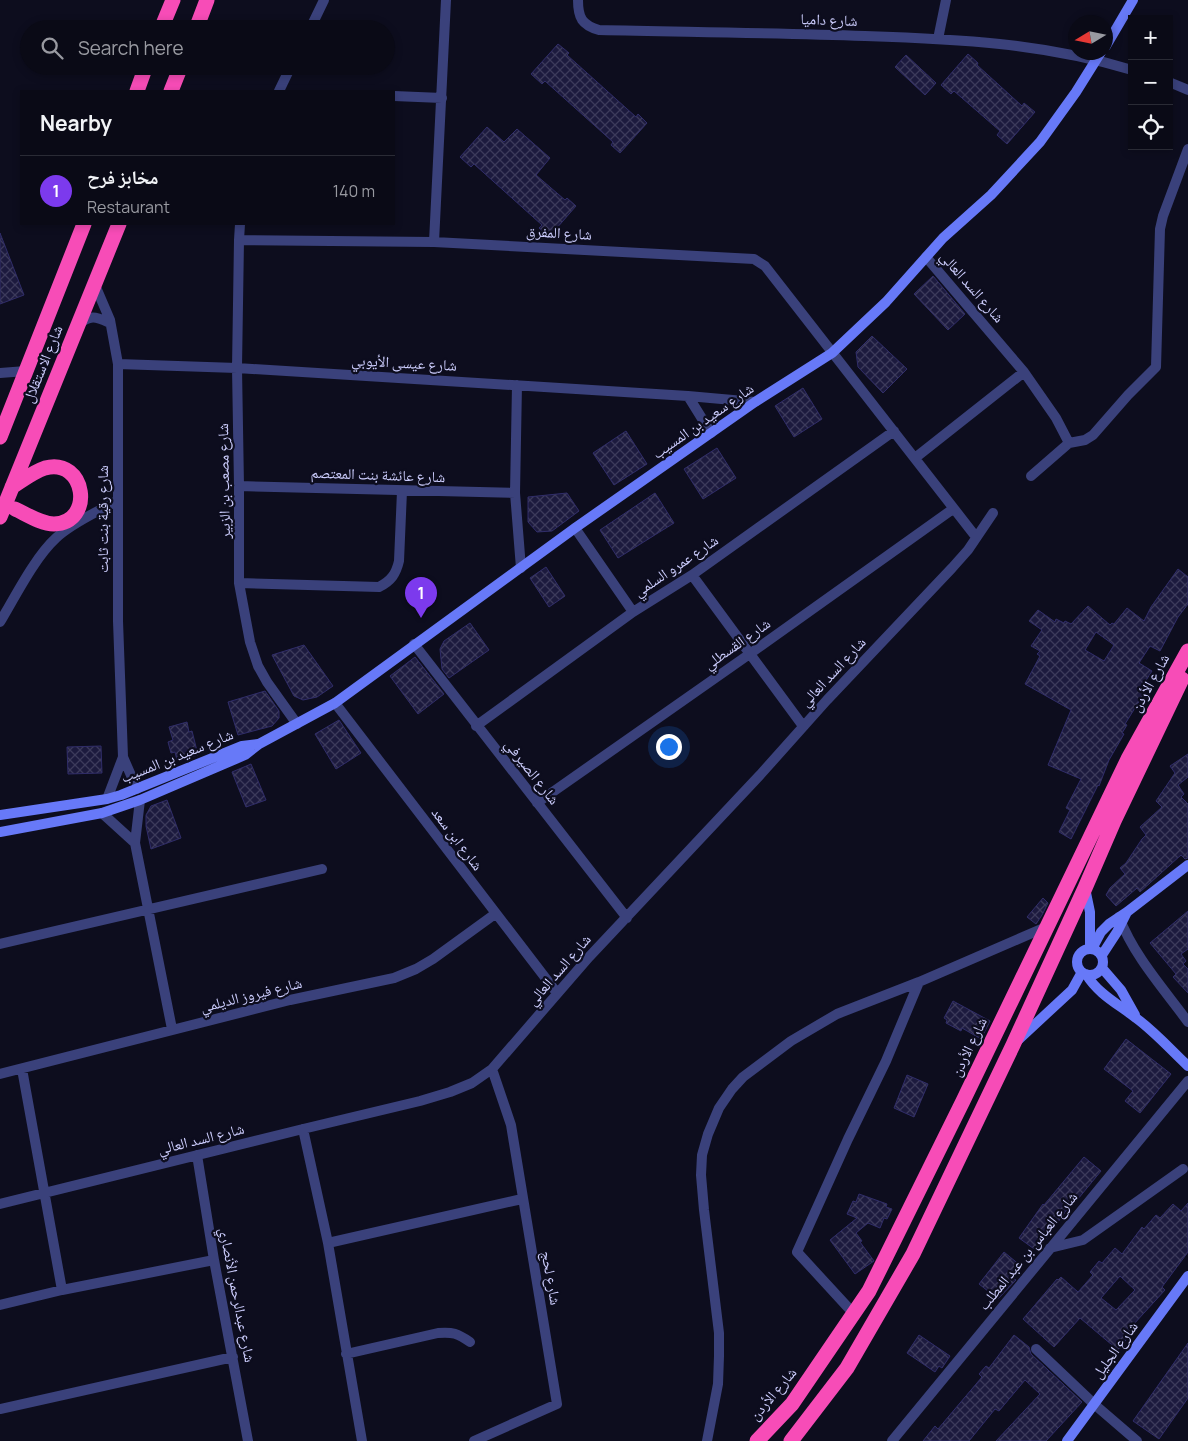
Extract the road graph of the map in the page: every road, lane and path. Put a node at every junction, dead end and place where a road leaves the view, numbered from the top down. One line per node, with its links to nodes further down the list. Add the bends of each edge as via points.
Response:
1 (173, 0): 8 (highway)
2 (207, 0): 9 (highway)
3 (324, 0): 10 (street)
4 (446, 0): 26 (street)
5 (578, 0): 12 (street, شارع داميا, via 582,20 599,30)
6 (946, 0): 12 (street)
7 (1134, 0): 11 (street)
8 (165, 20)
9 (199, 20)
10 (314, 20)
11 (1113, 34)
12 (938, 39): 13 (street, شارع داميا)
13 (1068, 52)
14 (1096, 60): 33 (street, شارع سعيد بن المسيب, via 1040,142)
15 (1108, 60): 16 (street, شارع داميا)
16 (1128, 68)
17 (143, 75): 21 (highway)
18 (177, 75): 22 (highway)
19 (287, 75): 23 (street)
20 (1173, 84): 24 (street)
21 (137, 90)
22 (171, 90)
23 (279, 90)
24 (1188, 90)
25 (395, 96): 26 (street)
26 (442, 98): 32 (street)
27 (1188, 149): 49 (street, via 1160,229 1156,367 1093,436)
28 (84, 225): 40 (highway, شارع الاستقلال)
29 (119, 225): 34 (highway, شارع الاستقلال)
30 (240, 225): 31 (street, شارع مصعب بن الزبير)
31 (239, 240): 32 (street, شارع المفرق); 39 (street, شارع مصعب بن الزبير)
32 (434, 242): 37 (street, شارع المفرق, via 754,259 764,266)
33 (926, 257): 37 (street, شارع سعيد بن المسيب, via 886,302); 41 (street, شارع السد العالي)
34 (94, 285): 35 (street, شارع رقية بنت ثابت); 36 (highway, شارع الاستقلال)
35 (110, 323): 36 (street, via 95,317 86,318); 38 (street, شارع رقية بنت ثابت)
36 (78, 325): 53 (highway, شارع الاستقلال)
37 (832, 353): 45 (street, شارع سعيد بن المسيب); 46 (street, شارع المفرق)
38 (118, 364): 39 (street, شارع عيسى الأيوبي); 56 (street, شارع رقية بنت ثابت)
39 (237, 368): 43 (street, شارع عيسى الأيوبي); 52 (street, شارع مصعب بن الزبير)
40 (26, 371): 42 (street); 48 (highway, شارع الاستقلال)
41 (1024, 372): 49 (street, شارع السد العالي); 50 (street)
42 (0, 373)
43 (517, 385): 44 (street, شارع عيسى الأيوبي); 55 (street)
44 (688, 396): 45 (street, شارع عيسى الأيوبي); 47 (street)
45 (755, 402): 47 (street, شارع سعيد بن المسيب)
46 (894, 431): 50 (street, شارع المفرق); 64 (street, شارع عمرو السلمي)
47 (711, 433): 61 (street, شارع سعيد بن المسيب)
48 (0, 437)
49 (1069, 443): 51 (street)
50 (915, 458): 58 (street, شارع المفرق)
51 (1031, 476)
52 (240, 486): 54 (street, شارع عائشة بنت المعتصم); 65 (street, شارع مصعب بن الزبير)
53 (12, 487): 57 (highway, via 34,473 55,467 72,474 80,490 81,502 77,512 60,523 48,523); 60 (highway, شارع الاستقلال)
54 (402, 491): 55 (street, شارع عائشة بنت المعتصم); 65 (street, via 399,561 397,571 387,583 379,587)
55 (515, 493): 63 (street)
56 (118, 500): 67 (street, via 56,537 44,550); 77 (street, شارع رقية بنت ثابت)
57 (14, 509)
58 (953, 509): 62 (street, شارع المفرق); 70 (street, شارع القسطلي)
59 (993, 513): 62 (street, شارع السد العالي)
60 (0, 517)
61 (575, 528): 63 (street, شارع سعيد بن المسيب); 66 (street)
62 (976, 537): 75 (street, شارع السد العالي, via 952,568)
63 (521, 568): 68 (street, شارع سعيد بن المسيب)
64 (692, 575): 66 (street, شارع عمرو السلمي); 70 (street)
65 (239, 583): 73 (street, شارع مصعب بن الزبير, via 258,666)
66 (634, 612): 74 (street, شارع عمرو السلمي)
67 (0, 622)
68 (414, 644): 72 (street, شارع سعيد بن المسيب); 74 (street, شارع الصيرفي)
69 (1188, 651): 93 (highway, شارع الأردن, via 1128,759)
70 (751, 653): 75 (street); 81 (street, شارع القسطلي)
71 (1188, 668): 88 (highway, شارع الأردن, via 1114,821)
72 (335, 703): 73 (street, شارع سعيد بن المسيب); 90 (street, شارع ابن سعد)
73 (296, 724): 76 (street, شارع سعيد بن المسيب)
74 (476, 726): 81 (street, شارع الصيرفي)
75 (803, 726): 92 (street, شارع السد العالي)
76 (259, 744): 78 (street, شارع سعيد بن المسيب, via 242,746); 80 (street, شارع سعيد بن المسيب, via 245,755)
77 (122, 757): 78 (street, شارع رقية بنت ثابت); 79 (street, شارع رقية بنت ثابت)
78 (137, 789): 79 (street, شارع سعيد بن المسيب)
79 (107, 799): 83 (street, شارع سعيد بن المسيب)
80 (140, 800): 82 (street, شارع سعيد بن المسيب); 85 (street)
81 (537, 803): 92 (street, شارع الصيرفي)
82 (102, 813): 84 (street, شارع سعيد بن المسيب); 85 (street)
83 (0, 815)
84 (0, 832)
85 (135, 843): 89 (street)
86 (1188, 865): 91 (street)
87 (322, 869): 89 (street)
88 (1086, 888): 95 (street); 104 (highway, شارع الأردن)
89 (149, 910): 94 (street); 103 (street)
90 (494, 914): 100 (street, شارع ابن سعد); 103 (street, شارع فيروز الديلمي, via 433,959 394,978)
91 (1123, 917): 95 (street, via 1104,928); 96 (street); 102 (street, via 1128,939)
92 (627, 918): 100 (street, شارع السد العالي)
93 (1046, 927): 99 (street); 122 (highway, شارع الأردن, via 882,1265)
94 (0, 944)
95 (1091, 948): 96 (street); 98 (street, via 1079,955 1077,964)
96 (1102, 955): 97 (street)
97 (1102, 968): 98 (street, via 1095,974); 101 (street, via 1121,990)
98 (1084, 973): 101 (street, via 1104,995); 104 (street, via 1072,990)
99 (919, 982): 122 (street, via 798,1252); 134 (street, via 837,1014 791,1041 743,1077 719,1108 702,1155 701,1175 719,1348 718,1384)
100 (557, 993): 107 (street, شارع السد العالي)
101 (1137, 1018): 105 (street)
102 (1188, 1022)
103 (172, 1029): 106 (street, شارع فيروز الديلمي)
104 (1013, 1046): 130 (highway, شارع الأردن, via 913,1254 847,1368)
105 (1188, 1066)
106 (22, 1069): 108 (street, شارع فيروز الديلمي); 113 (street)
107 (492, 1069): 110 (street, شارع السد العالي, via 472,1083 450,1092); 114 (street, شارع لحج, via 511,1125)
108 (0, 1074)
109 (1188, 1081): 117 (street, شارع العباس بن عبد المطلب)
110 (303, 1128): 111 (street, شارع السد العالي); 116 (street)
111 (197, 1155): 113 (street, شارع السد العالي); 118 (street, شارع عبدالرحمن الأنصاري)
112 (1182, 1169): 117 (street, via 1083,1240)
113 (44, 1193): 115 (street, شارع السد العالي); 120 (street)
114 (522, 1199): 116 (street); 133 (street, شارع لحج, via 557,1404)
115 (0, 1204)
116 (328, 1243): 125 (street)
117 (1050, 1248): 136 (street, شارع العباس بن عبد المطلب)
118 (214, 1260): 120 (street); 126 (street, شارع عبدالرحمن الأنصاري)
119 (1188, 1276): 127 (street, شارع الجليل)
120 (62, 1290): 121 (street)
121 (0, 1305)
122 (854, 1314): 129 (highway, شارع الأردن, via 792,1404)
123 (470, 1342): 125 (street, via 459,1334 438,1333)
124 (1036, 1349): 127 (street)
125 (346, 1354): 132 (street)
126 (233, 1357): 128 (street); 131 (street, شارع عبدالرحمن الأنصاري)
127 (1094, 1404): 137 (street, شارع الجليل); 138 (street)
128 (0, 1409)
129 (778, 1418): 130 (highway); 135 (highway, شارع الأردن)
130 (794, 1437)
131 (248, 1441)
132 (362, 1441)
133 (474, 1441)
134 (707, 1441)
135 (757, 1441)
136 (892, 1441)
137 (1067, 1441)
138 (1137, 1441)

